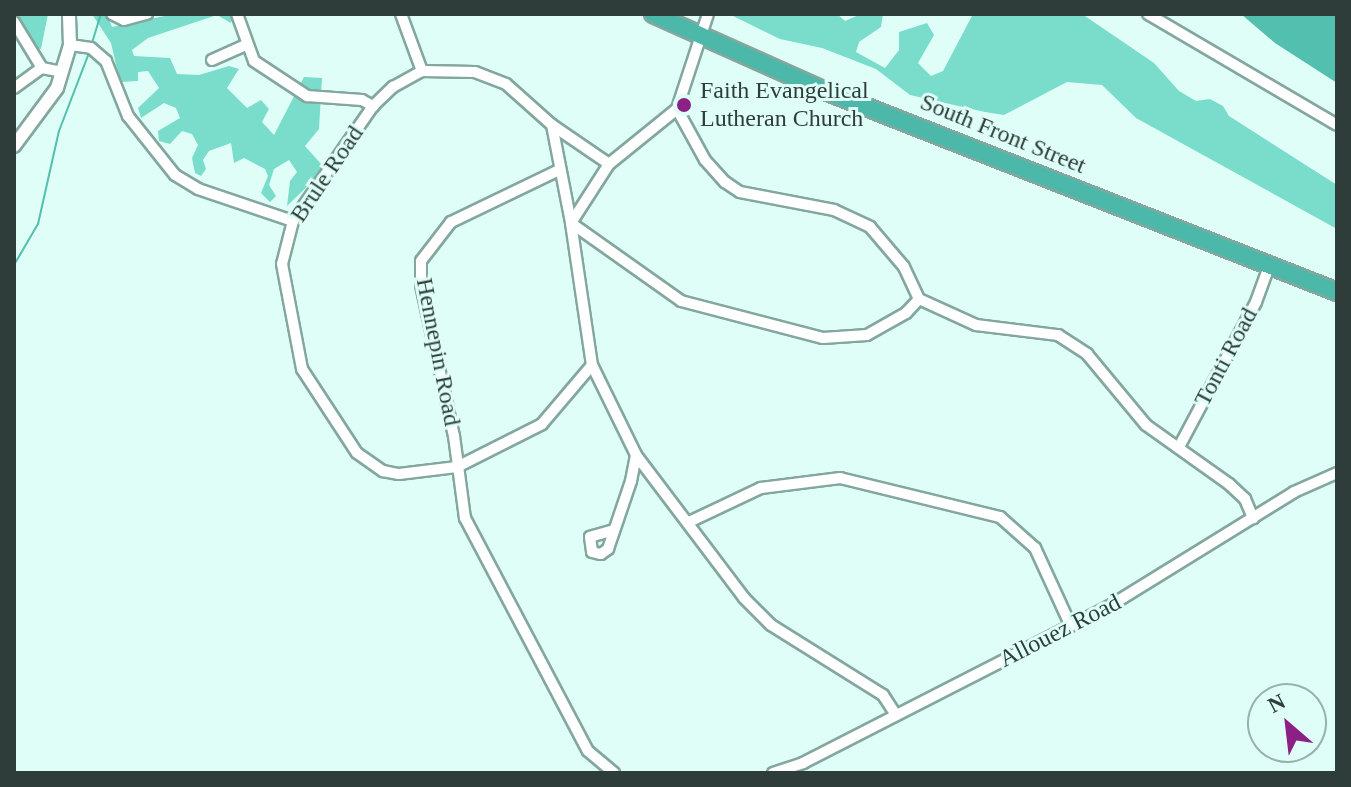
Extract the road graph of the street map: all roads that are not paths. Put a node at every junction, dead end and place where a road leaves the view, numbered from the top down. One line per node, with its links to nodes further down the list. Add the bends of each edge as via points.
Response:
1 (69, 14): 11 (street)
2 (112, 14): 3 (street, via 124,20)
3 (147, 14)
4 (237, 14): 12 (street)
5 (401, 14): 15 (street)
6 (653, 14): 10 (highway, South Front Street)
7 (708, 14): 10 (street)
8 (1148, 14): 21 (street)
9 (14, 23): 14 (street)
10 (702, 39): 19 (street); 27 (highway, South Front Street)
11 (70, 45): 16 (street); 25 (street, via 91,48 106,61 128,116 175,175 198,189)
12 (245, 45): 13 (street); 18 (street, via 262,70 292,89)
13 (212, 60)
14 (42, 68): 16 (street); 17 (street)
15 (422, 71): 18 (street, Brule Road); 20 (street, via 456,69 493,79 522,95)
16 (62, 72): 22 (street, via 50,103)
17 (14, 88)
18 (373, 106): 25 (street, Brule Road)
19 (677, 109): 23 (street); 29 (street, via 705,160 725,182 740,192 834,210 870,227 904,267)
20 (552, 125): 23 (street); 24 (street)
21 (1337, 125)
22 (14, 146)
23 (609, 164): 26 (street)
24 (557, 171): 26 (street); 33 (street, Hennepin Road, via 451,222 421,261 423,298)
25 (293, 221): 33 (street, Brule Road, via 282,264 289,320 302,369 332,418 357,453 383,471 419,474)
26 (571, 223): 29 (street, via 681,301 745,322 823,338 867,335 906,313); 30 (street)
27 (1269, 266): 28 (highway, South Front Street); 31 (street, Tonti Road, via 1256,302)
28 (1337, 292)
29 (919, 299): 31 (street, via 976,325 1058,335 1087,354 1146,425)
30 (592, 365): 32 (street); 33 (street, Brule Road, via 542,424)
31 (1179, 447): 35 (street, via 1245,499)
32 (636, 455): 36 (street); 37 (street)
33 (457, 467): 40 (street, via 465,518 588,751)
34 (1337, 473): 35 (street, Allouez Road)
35 (1253, 518): 38 (street, Allouez Road, via 1175,570)
36 (689, 522): 38 (street, via 761,488 840,478 1000,517 1035,548); 39 (street, via 771,625 883,695)
37 (614, 530)
38 (1070, 624): 39 (street, Allouez Road)
39 (894, 712): 41 (street, Allouez Road, via 803,763)
40 (614, 773)
41 (773, 773)

